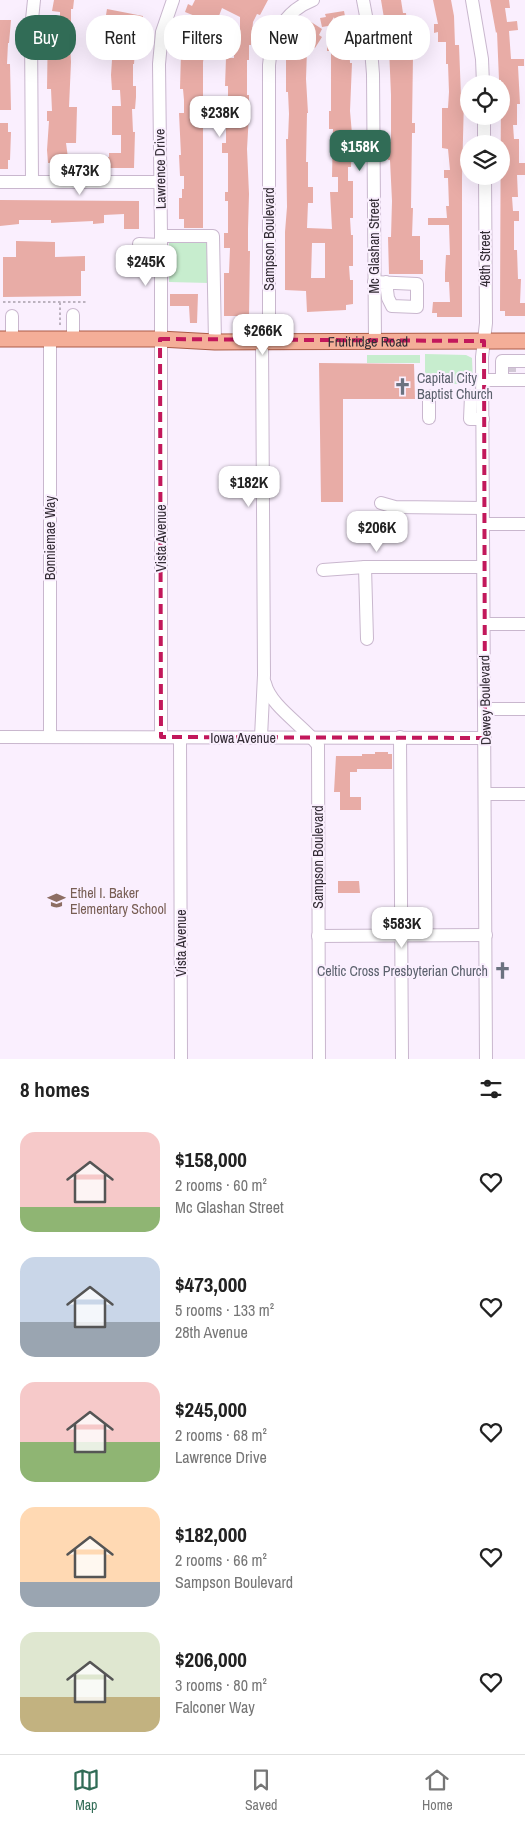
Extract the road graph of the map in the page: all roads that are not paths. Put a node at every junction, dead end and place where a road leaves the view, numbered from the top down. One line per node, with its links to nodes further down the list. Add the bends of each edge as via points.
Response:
1 (34, 0): 8 (street, via 31,29)
2 (313, 0): 22 (street, Sampson Boulevard, via 282,24 270,55 269,323)
3 (363, 0): 23 (street, Mc Glashan Street, via 372,53 380,282)
4 (472, 0): 6 (street)
5 (168, 3): 9 (street, Lawrence Drive, via 159,52)
6 (483, 75)
7 (0, 182): 8 (street)
8 (32, 182): 9 (street)
9 (160, 182): 11 (street, Lawrence Drive)
10 (484, 185): 19 (street, 48th Street)
11 (161, 240): 12 (street); 18 (street, Lawrence Drive); 21 (street, via 213,236)
12 (139, 244)
13 (73, 315): 17 (street)
14 (12, 316): 15 (street)
15 (6, 339): 16 (main road, Fruitridge Road)
16 (50, 339): 17 (main road, Fruitridge Road); 44 (street, Bonniemae Way)
17 (73, 339): 18 (main road, Fruitridge Road)
18 (160, 339): 21 (main road, Fruitridge Road); 45 (street, Vista Avenue)
19 (484, 341): 20 (main road, Fruitridge Road); 23 (main road, Fruitridge Road); 25 (street, Dewey Boulevard)
20 (523, 341): 24 (street)
21 (214, 342): 22 (main road, Fruitridge Road)
22 (262, 342): 23 (main road, Fruitridge Road); 40 (street, Sampson Boulevard)
23 (375, 342)
24 (516, 370): 25 (street)
25 (483, 380): 29 (street, Dewey Boulevard)
26 (429, 396): 28 (street)
27 (470, 396): 29 (street, via 470,419)
28 (429, 418)
29 (483, 419): 31 (street, Dewey Boulevard)
30 (382, 502): 31 (street, via 395,507)
31 (483, 508): 32 (street, Dewey Boulevard)
32 (483, 524): 33 (street); 35 (street, Dewey Boulevard)
33 (525, 524)
34 (365, 567): 35 (street); 36 (street); 39 (street)
35 (483, 567): 37 (street, Dewey Boulevard)
36 (323, 570)
37 (484, 624): 38 (street); 41 (street, Dewey Boulevard)
38 (525, 624)
39 (367, 639)
40 (264, 675): 46 (street, Sampson Boulevard); 49 (street, Sampson Boulevard, via 266,689 278,705)
41 (485, 708): 42 (street); 50 (street, Dewey Boulevard)
42 (525, 709)
43 (0, 737): 44 (street, Iowa Avenue)
44 (50, 737): 45 (street, Iowa Avenue)
45 (161, 737): 48 (street, Iowa Avenue)
46 (261, 737): 48 (street, Iowa Avenue); 49 (street, Iowa Avenue)
47 (400, 737): 49 (street, Iowa Avenue); 50 (street, Iowa Avenue); 53 (street)
48 (180, 738): 56 (street, Vista Avenue)
49 (312, 738): 55 (street, Sampson Boulevard, via 318,745)
50 (485, 738): 51 (street, Dewey Boulevard)
51 (485, 794): 52 (street); 54 (street, Dewey Boulevard)
52 (525, 794)
53 (401, 935): 54 (street); 55 (street); 58 (street)
54 (486, 935): 59 (street, Dewey Boulevard)
55 (318, 936): 57 (street, Sampson Boulevard)
56 (181, 1059)
57 (319, 1059)
58 (402, 1059)
59 (486, 1059)

